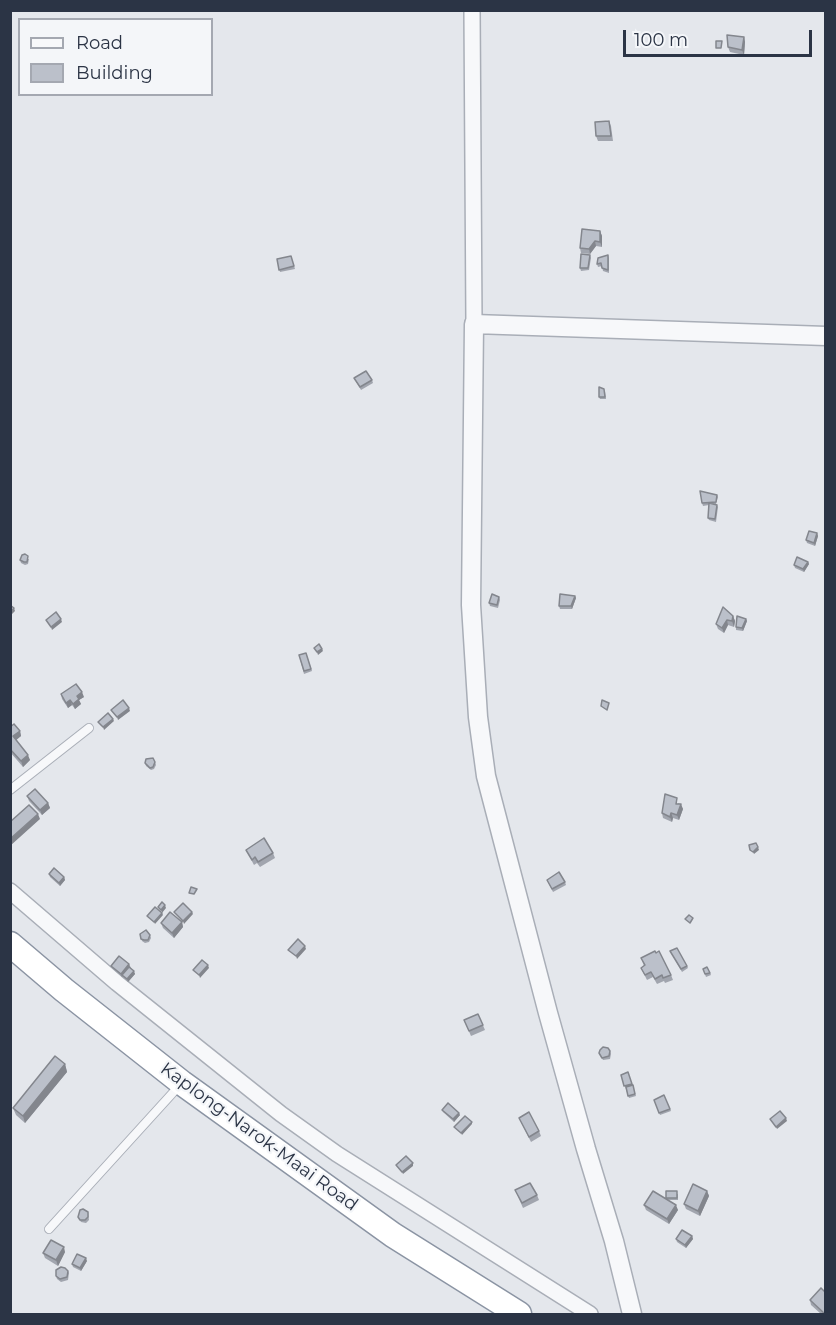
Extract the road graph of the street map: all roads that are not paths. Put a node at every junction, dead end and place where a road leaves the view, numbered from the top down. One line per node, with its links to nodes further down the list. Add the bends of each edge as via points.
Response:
1 (472, 10): 2 (street)
2 (474, 324): 3 (street); 12 (street, via 471,606 486,776)
3 (825, 336)
4 (89, 728): 5 (lane)
5 (10, 790)
6 (10, 891): 11 (street, via 117,983 281,1114)
7 (10, 944): 8 (highway, Kaplong-Narok-Maai Road)
8 (182, 1083): 9 (lane); 10 (highway, Kaplong-Narok-Maai Road, via 393,1234)
9 (49, 1229)
10 (519, 1314)
11 (590, 1314)
12 (632, 1314)

